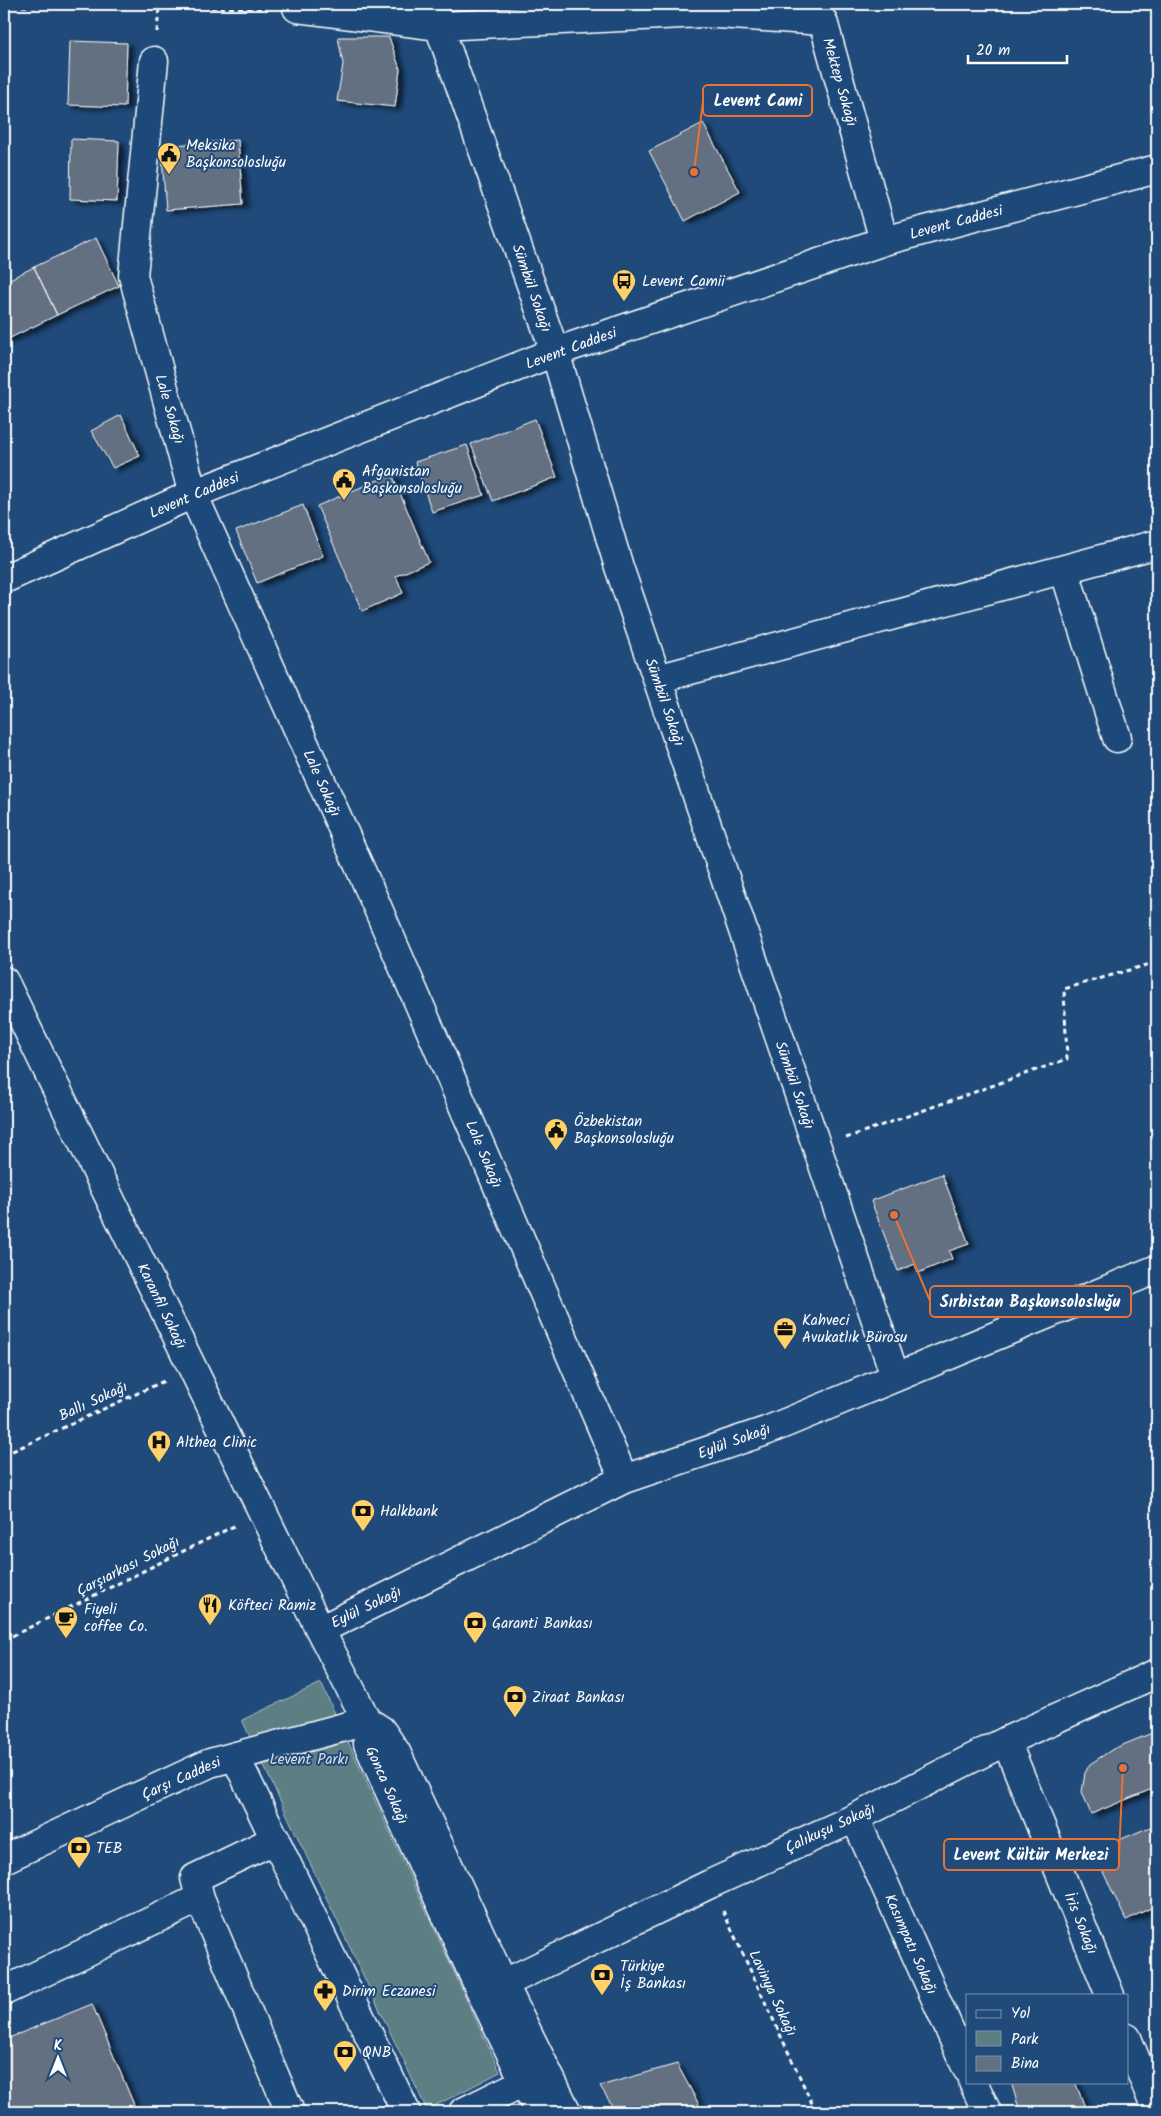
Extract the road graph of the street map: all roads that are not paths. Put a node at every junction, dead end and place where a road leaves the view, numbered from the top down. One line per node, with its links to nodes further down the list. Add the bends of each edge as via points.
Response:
1 (296, 6): 4 (street)
2 (702, 9): 3 (street, Mektep Sokağı); 4 (street, Mektep Sokağı)
3 (823, 12): 7 (street, Mektep Sokağı)
4 (435, 15): 8 (street, Sümbül Sokağı)
5 (154, 62): 9 (street, Lale Sokağı, via 133,276)
6 (1157, 169): 7 (street, Levent Caddesi)
7 (884, 241): 8 (street, Levent Caddesi)
8 (555, 352): 9 (street, Levent Caddesi); 13 (street, Sümbül Sokağı, via 619,567)
9 (194, 494): 12 (street, Levent Caddesi); 18 (street, Lale Sokağı, via 380,913)
10 (1157, 544): 11 (street)
11 (1064, 569): 13 (street); 14 (street)
12 (4, 579)
13 (657, 678): 17 (street, Sümbül Sokağı)
14 (1116, 738)
15 (4, 981): 19 (street, Karanfil Sokağı)
16 (1157, 1269): 17 (street, Eylül Sokağı)
17 (895, 1376): 18 (street, Eylül Sokağı, via 766,1431)
18 (624, 1479): 19 (street, Eylül Sokağı)
19 (320, 1630): 21 (street, Karanfil Sokağı)
20 (1157, 1673): 22 (street, Çalıkuşu Sokağı)
21 (367, 1721): 23 (street, Çarşı Caddesi); 28 (street, Gonca Sokağı, via 368,1744)
22 (1006, 1741): 24 (street, Çalıkuşu Sokağı); 30 (street, İris Sokağı)
23 (235, 1756): 25 (street); 26 (street, Çarşı Caddesi, via 210,1763)
24 (854, 1818): 28 (street, Çalıkuşu Sokağı); 32 (street, Kasımpatı Sokağı)
25 (276, 1839): 27 (street, via 195,1878); 36 (street)
26 (4, 1859)
27 (200, 1898): 29 (street); 35 (street)
28 (493, 1989): 33 (street, Gonca Sokağı); 39 (street, Gonca Sokağı)
29 (4, 1991)
30 (1110, 1994)
31 (1128, 2040): 41 (street)
32 (966, 2067)
33 (524, 2082): 37 (street); 38 (street, Gonca Sokağı)
34 (974, 2084): 40 (street)
35 (290, 2112)
36 (406, 2112)
37 (463, 2112)
38 (539, 2112)
39 (567, 2112)
40 (986, 2112)
41 (1157, 2112)

